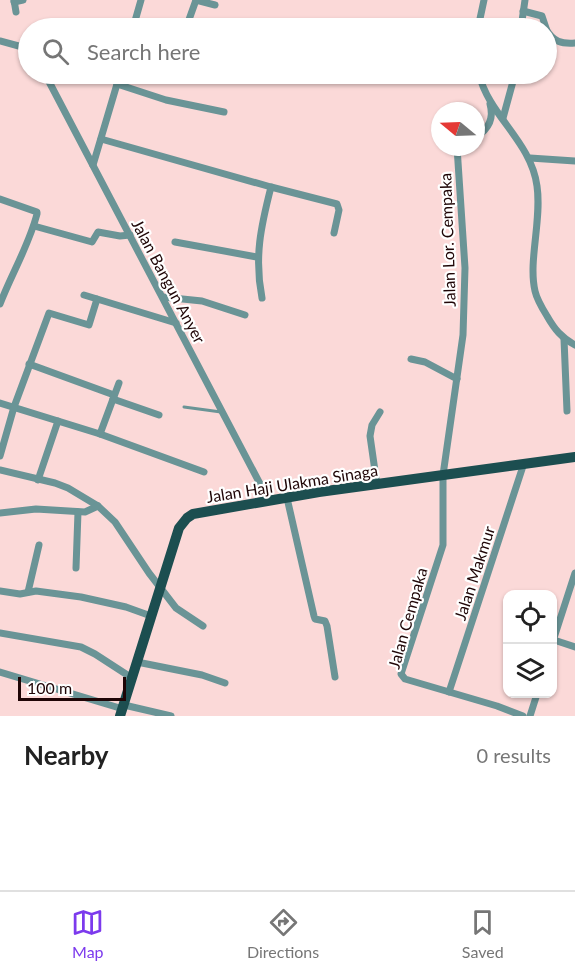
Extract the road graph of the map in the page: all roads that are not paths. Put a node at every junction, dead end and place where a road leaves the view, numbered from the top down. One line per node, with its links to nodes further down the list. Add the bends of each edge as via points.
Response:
1 (23, 0): 6 (street)
2 (141, 0): 10 (street)
3 (196, 0): 7 (street); 11 (street)
4 (484, 0): 12 (street)
5 (525, 0): 8 (street)
6 (14, 1): 9 (street)
7 (215, 5)
8 (523, 11): 13 (street); 14 (street)
9 (16, 12)
10 (136, 18)
11 (190, 18)
12 (480, 18)
13 (522, 18)
14 (543, 18)
15 (557, 41): 17 (street)
16 (1, 42): 18 (street)
17 (575, 43)
18 (18, 46)
19 (50, 84): 31 (street, Jalan Bangun Anyer)
20 (117, 84): 24 (street, via 166,100); 27 (street)
21 (483, 84): 23 (street)
22 (512, 84): 25 (street)
23 (489, 102): 25 (street); 26 (street, via 491,119)
24 (224, 112)
25 (503, 118): 29 (street)
26 (485, 129)
27 (101, 139): 31 (street); 32 (street)
28 (458, 156): 50 (street, Jalan Lor. Cempaka, via 465,268)
29 (530, 158): 30 (street); 46 (street, via 539,208 535,292)
30 (575, 161)
31 (93, 165): 36 (street, Jalan Bangun Anyer)
32 (271, 187): 35 (street, via 338,205); 38 (street)
33 (0, 199): 34 (street, via 37,212)
34 (34, 226): 36 (street, via 93,242 98,232); 43 (street)
35 (334, 233)
36 (130, 235): 40 (street, Jalan Bangun Anyer)
37 (175, 242): 38 (street)
38 (257, 257): 42 (street)
39 (84, 295): 41 (street)
40 (163, 297): 44 (street, via 202,301); 45 (street, Jalan Bangun Anyer)
41 (97, 298): 45 (street); 49 (street, via 89,326 49,314)
42 (262, 298)
43 (0, 304)
44 (245, 315)
45 (176, 323): 57 (street, Jalan Bangun Anyer)
46 (564, 339): 47 (street); 56 (street)
47 (575, 345)
48 (411, 359): 50 (street)
49 (30, 363): 52 (street); 54 (street)
50 (457, 379): 67 (street, Jalan Lor. Cempaka)
51 (119, 383): 52 (street)
52 (114, 397): 59 (street); 61 (street)
53 (0, 403): 54 (street)
54 (14, 407): 60 (street); 62 (street)
55 (184, 407): 57 (lane)
56 (567, 411)
57 (222, 412): 71 (street, Jalan Bangun Anyer)
58 (380, 412): 69 (street, via 370,436)
59 (159, 415)
60 (58, 421): 61 (street); 68 (street)
61 (99, 434): 66 (street)
62 (0, 456)
63 (575, 457): 64 (main road, Jalan Haji Ulakma Sinaga)
64 (524, 463): 67 (main road, Jalan Haji Ulakma Sinaga); 92 (street, Jalan Makmur)
65 (0, 470): 68 (street)
66 (204, 472)
67 (443, 475): 69 (main road, Jalan Haji Ulakma Sinaga); 92 (street, Jalan Cempaka, via 443,545 401,674 405,680)
68 (38, 480): 72 (street, via 68,488)
69 (377, 484): 70 (main road, Jalan Haji Ulakma Sinaga)
70 (286, 498): 71 (main road, Jalan Haji Ulakma Sinaga); 89 (street, via 314,617 327,626)
71 (269, 501): 78 (main road, Jalan Haji Ulakma Sinaga, via 187,518 179,528)
72 (98, 506): 73 (street); 78 (street, via 115,522)
73 (78, 512): 74 (street, via 36,509); 76 (street)
74 (0, 513)
75 (39, 545): 80 (street)
76 (76, 568)
77 (575, 573): 83 (street)
78 (160, 588): 81 (main road, Jalan Haji Ulakma Sinaga); 82 (street, via 180,612)
79 (0, 591): 80 (street)
80 (28, 592): 81 (street, via 81,597)
81 (152, 616): 87 (main road, Jalan Haji Ulakma Sinaga)
82 (203, 626)
83 (557, 629)
84 (0, 633): 90 (street, via 87,649)
85 (557, 643): 86 (street)
86 (575, 647)
87 (137, 662): 90 (main road, Jalan Haji Ulakma Sinaga); 91 (street)
88 (0, 672): 95 (street)
89 (335, 677)
90 (132, 678): 95 (main road, Jalan Haji Ulakma Sinaga)
91 (225, 683)
92 (449, 692): 94 (street, Jalan Cempaka)
93 (535, 698): 99 (street)
94 (497, 706): 97 (street); 98 (street, Jalan Cempaka)
95 (122, 710): 96 (street)
96 (171, 716)
97 (494, 716)
98 (523, 716)
99 (530, 716)

